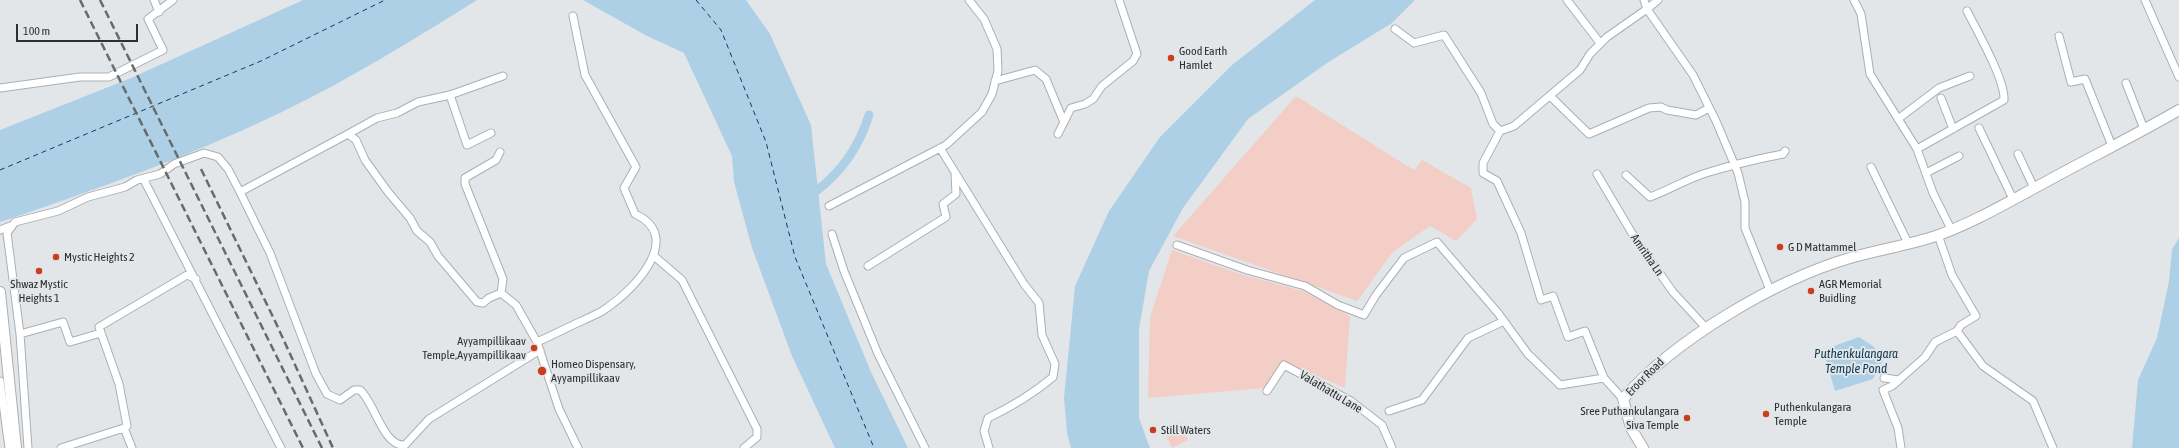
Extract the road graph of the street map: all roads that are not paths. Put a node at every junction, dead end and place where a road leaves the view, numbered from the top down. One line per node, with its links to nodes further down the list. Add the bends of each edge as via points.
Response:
1 (154, 0): 11 (street)
2 (173, 0): 11 (street)
3 (969, 0): 20 (street, via 984,19 997,49 998,71)
4 (1119, 0): 29 (street, via 1137,54 1133,61 1102,86 1094,99 1071,108)
5 (1567, 0): 16 (street)
6 (1644, 0): 10 (street)
7 (1658, 0): 10 (street)
8 (1854, 0): 28 (street, via 1861,14 1870,74)
9 (2145, 0): 19 (street)
10 (1648, 9): 16 (street); 26 (street, via 1693,75)
11 (159, 12): 22 (street, via 148,19 163,50 109,77 80,77)
12 (1967, 12): 31 (street, via 1996,73 2004,100)
13 (574, 16): 62 (street, via 585,75 636,167 624,188 635,214 647,219 657,240)
14 (1395, 29): 33 (street, via 1414,43 1444,35 1481,93 1493,124)
15 (2058, 36): 37 (street, via 2071,82 2085,79)
16 (1600, 43): 24 (street, via 1580,70)
17 (503, 76): 23 (street)
18 (1970, 76): 28 (street, via 1939,88)
19 (2179, 77)
20 (995, 81): 29 (street, via 1035,70 1046,80); 38 (street, via 992,94 982,112 969,126)
21 (2126, 83): 32 (street)
22 (0, 88)
23 (450, 95): 34 (street, via 467,145); 35 (street, via 418,102 397,113 377,118)
24 (1550, 96): 26 (street, via 1589,134 1649,108 1661,107 1696,115); 33 (street, via 1514,126)
25 (1941, 98): 31 (street)
26 (1709, 108): 44 (street)
27 (2179, 110): 32 (main road, Eroor Road)
28 (1898, 118): 39 (street)
29 (1063, 120): 36 (street)
30 (1979, 128): 53 (street)
31 (1953, 129): 39 (street)
32 (2144, 129): 37 (main road, Eroor Road)
33 (1500, 131): 74 (street, via 1483,163 1484,173 1497,181 1521,233 1542,300 1553,296 1568,337 1585,331)
34 (491, 133)
35 (348, 134): 52 (street); 67 (street, via 356,140 365,160 410,218 416,230 430,242 438,256 477,302 483,303)
36 (1058, 134)
37 (2112, 146): 51 (main road, Eroor Road)
38 (940, 148): 47 (street); 54 (street)
39 (1917, 149): 46 (street)
40 (1785, 151): 44 (street, via 1783,154)
41 (500, 152): 67 (street, via 496,160 465,178 465,184 503,279)
42 (2018, 154): 51 (street)
43 (1959, 156): 46 (street)
44 (1735, 166): 49 (street, via 1705,173 1650,197); 65 (street, via 1744,202 1745,228)
45 (1871, 167): 60 (street)
46 (1926, 173): 56 (street, via 1942,214)
47 (955, 174): 63 (street, via 956,194 943,204 946,217); 91 (street, via 1024,284 1039,303 1042,335 1055,364 1053,377 1043,386 988,418 984,431)
48 (1597, 174): 69 (street, Amritha Ln, via 1636,240 1673,292)
49 (1626, 175)
50 (144, 180): 52 (street, via 160,174 174,164 211,153 228,169); 55 (street, via 137,180 125,188 88,197 58,211 15,222); 64 (street)
51 (2034, 188): 53 (main road, Eroor Road)
52 (240, 192): 73 (street, via 270,253 301,338 327,394 340,400 354,390 360,390 370,402 387,436 395,444 405,445 429,419)
53 (2013, 199): 56 (main road, Eroor Road)
54 (829, 206)
55 (10, 226): 57 (street); 72 (street, via 7,233 8,251)
56 (1951, 229): 59 (main road, Eroor Road)
57 (0, 230)
58 (832, 234): 90 (street, via 844,271 878,354)
59 (1938, 235): 60 (main road, Eroor Road); 70 (street, via 1952,275 1976,316 1960,325)
60 (1908, 243): 65 (main road, Eroor Road, via 1849,258)
61 (1177, 245): 68 (street, via 1247,270 1305,286 1338,305 1364,315 1404,258 1437,242)
62 (654, 256): 73 (street, via 633,287 608,308); 89 (street, via 682,280 757,429 757,437)
63 (868, 266)
64 (196, 279): 71 (street, via 187,275 99,327); 87 (street)
65 (1770, 290): 69 (main road, Eroor Road)
66 (0, 292): 83 (main road)
67 (501, 293): 73 (street, via 516,305)
68 (1504, 321): 74 (street, via 1528,354 1560,385); 80 (street, via 1468,338 1422,400)
69 (1709, 328): 79 (main road, Eroor Road, via 1669,354)
70 (1957, 331): 76 (street, via 1935,342 1925,357); 95 (street, via 1984,366 2033,401)
71 (101, 333): 72 (street, via 70,342 63,322); 81 (street, via 119,384 127,426)
72 (20, 334): 84 (street)
73 (538, 346): 88 (street, via 559,409)
74 (1604, 378): 79 (street)
75 (1884, 378): 76 (street)
76 (1899, 380): 94 (street, via 1883,390 1898,428)
77 (0, 381): 82 (street)
78 (1267, 391): 92 (street, Valathattu Lane, via 1284,365 1328,387 1382,425)
79 (1623, 399): 93 (main road, Eroor Road, via 1631,428)
80 (1389, 411)
81 (124, 428): 85 (street); 86 (street)
82 (9, 448)
83 (16, 448)
84 (28, 448)
85 (61, 448)
86 (132, 448)
87 (281, 448)
88 (578, 448)
89 (744, 448)
90 (925, 448)
91 (989, 448)
92 (1392, 448)
93 (1643, 448)
94 (1901, 448)
95 (2053, 448)

